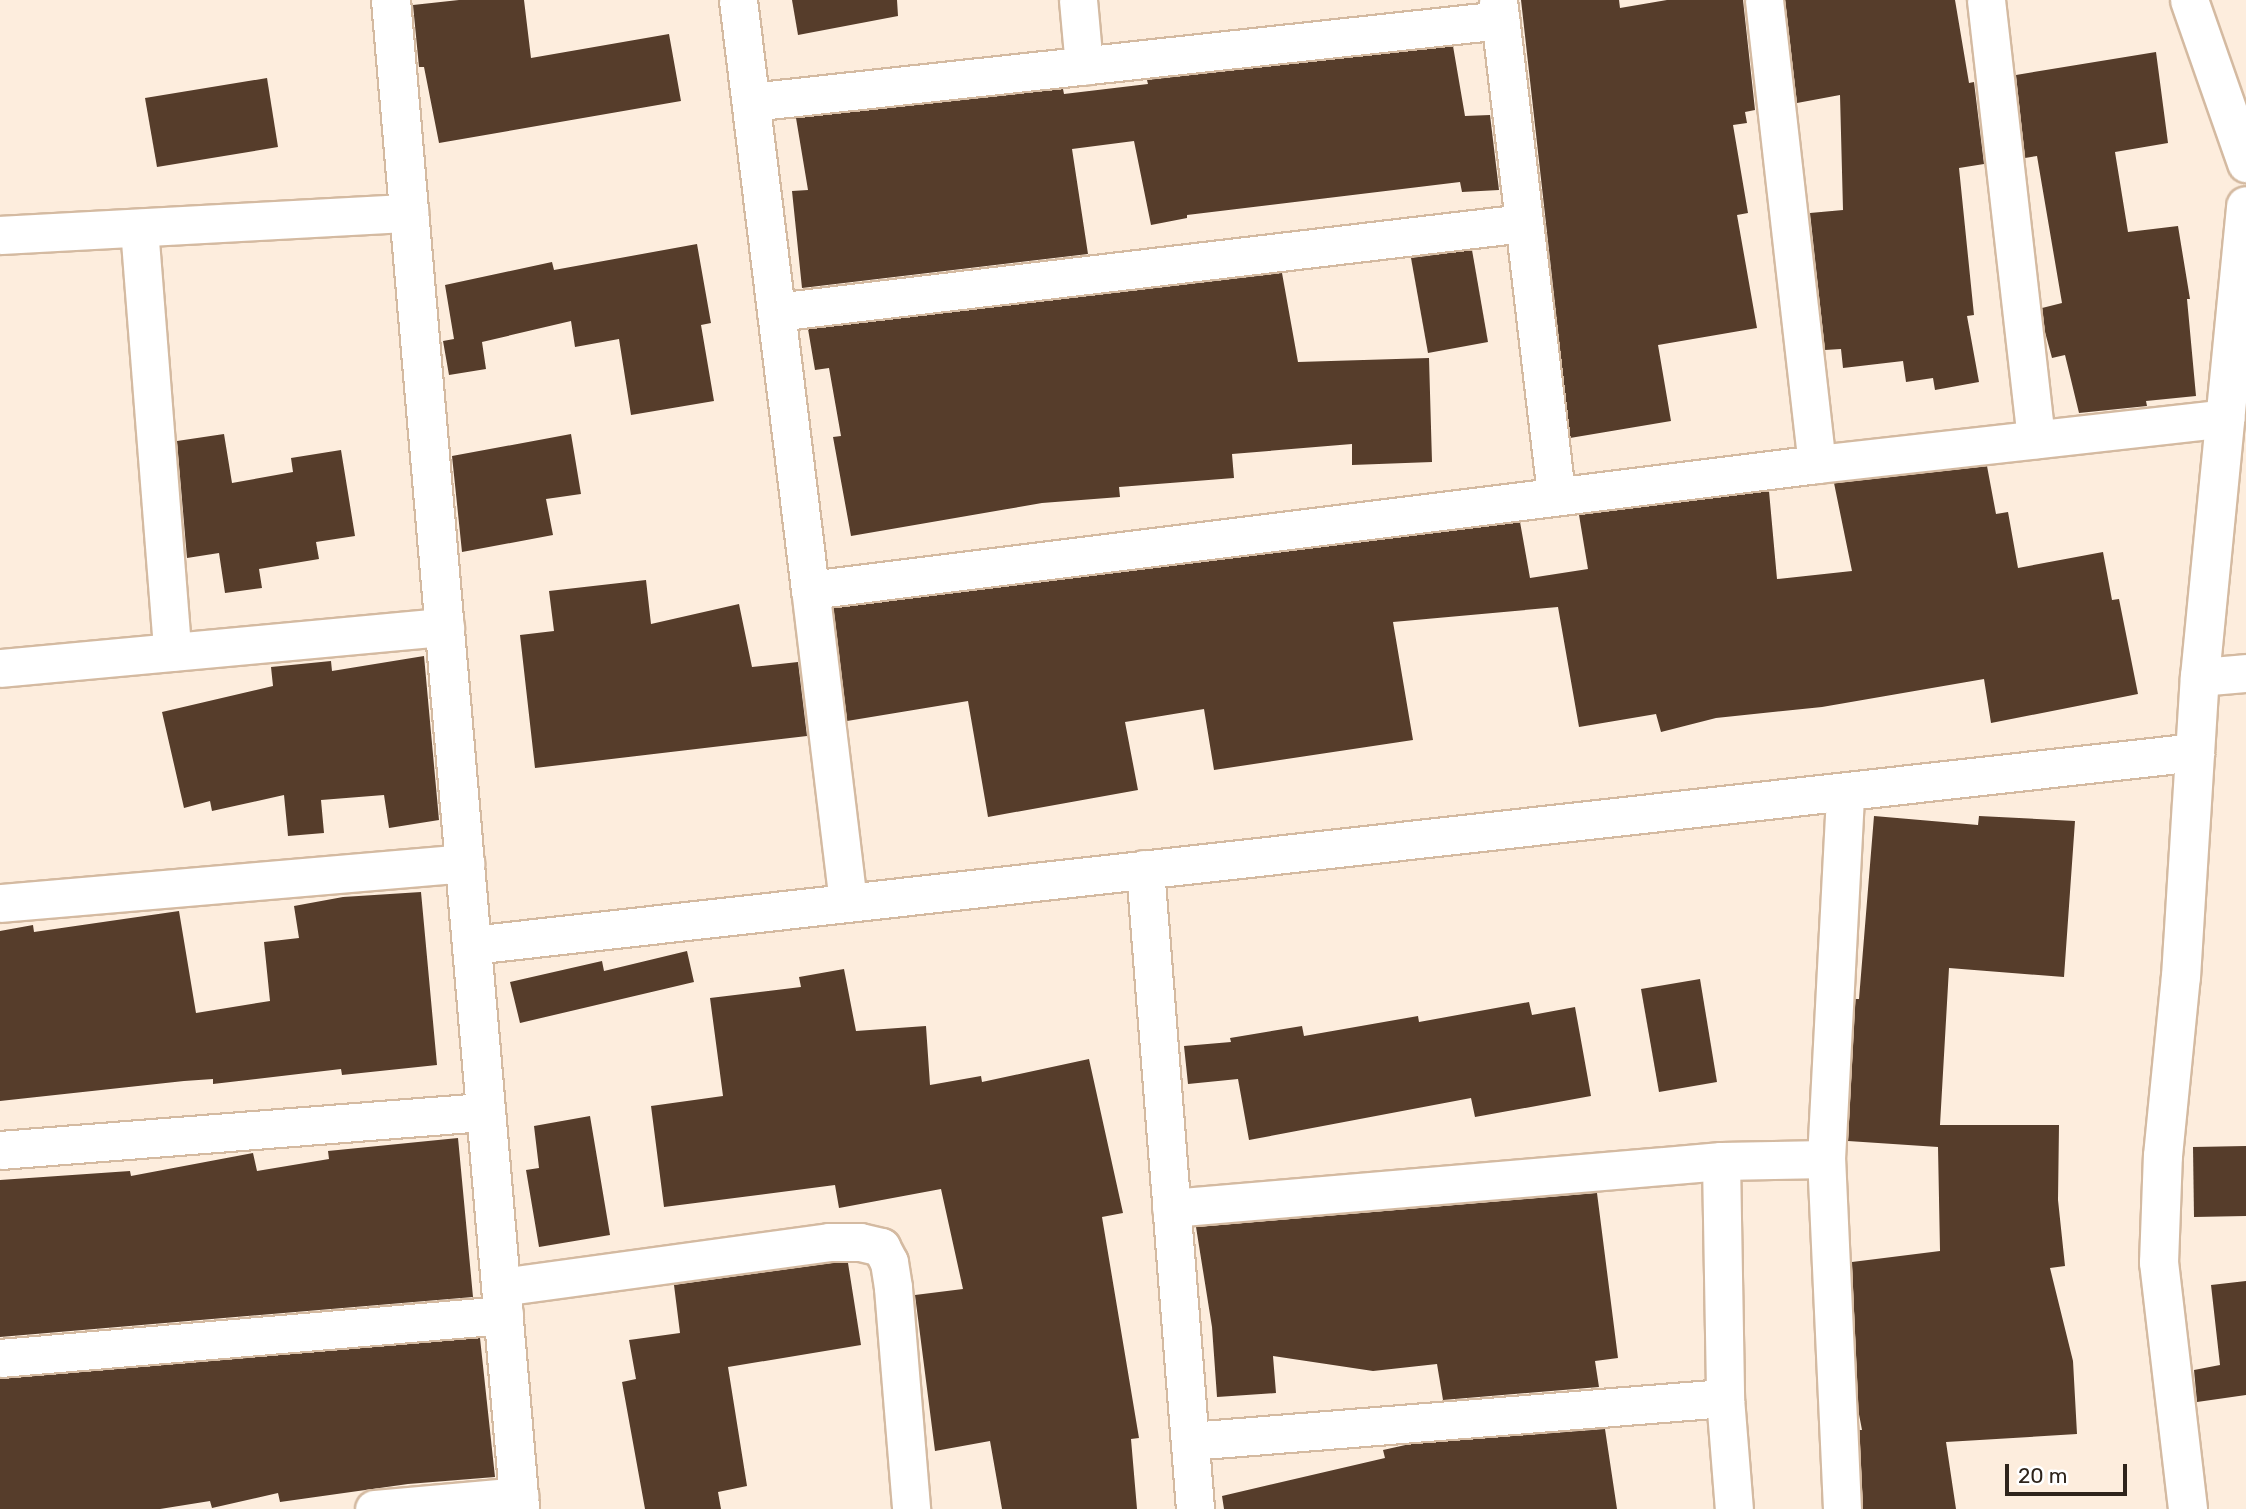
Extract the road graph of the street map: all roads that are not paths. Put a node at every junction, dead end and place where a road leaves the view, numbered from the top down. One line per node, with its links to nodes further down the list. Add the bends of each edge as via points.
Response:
1 (391, 0): 12 (street)
2 (738, 0): 9 (street)
3 (1078, 0): 8 (street)
4 (1764, 0): 19 (street)
5 (1986, 0): 18 (street)
6 (2189, 0): 10 (street)
7 (1499, 10): 8 (street); 13 (street)
8 (1084, 66): 9 (street)
9 (751, 102): 16 (street)
10 (2246, 163)
11 (2246, 206): 17 (street)
12 (410, 213): 14 (street); 22 (street)
13 (1524, 223): 16 (street); 20 (street)
14 (139, 228): 15 (street); 23 (street)
15 (0, 235)
16 (776, 312): 21 (street)
17 (2225, 418): 18 (street); 26 (street)
18 (2036, 439): 19 (street)
19 (1817, 464): 20 (street)
20 (1556, 496): 21 (street)
21 (810, 590): 31 (street)
22 (445, 628): 23 (street); 29 (street)
23 (172, 652): 24 (street)
24 (0, 668)
25 (2246, 673): 26 (street)
26 (2200, 677): 27 (street)
27 (2195, 752): 28 (street); 49 (street, via 2158,1263)
28 (1845, 791): 30 (street); 36 (street)
29 (465, 863): 32 (street); 33 (street)
30 (1144, 869): 31 (street); 38 (street)
31 (848, 902): 33 (street)
32 (0, 903)
33 (472, 945): 34 (street)
34 (486, 1112): 35 (street); 39 (street)
35 (0, 1150)
36 (1826, 1159): 37 (street); 48 (street)
37 (1721, 1161): 38 (street); 41 (street)
38 (1171, 1208): 42 (street)
39 (503, 1301): 40 (street); 43 (street); 45 (street, via 829,1242 860,1241 881,1247 893,1288)
40 (0, 1359)
41 (1724, 1398): 42 (street); 47 (street)
42 (1190, 1441): 46 (street)
43 (519, 1503): 44 (street)
44 (374, 1509)
45 (911, 1509)
46 (1195, 1509)
47 (1734, 1509)
48 (1842, 1509)
49 (2188, 1509)

